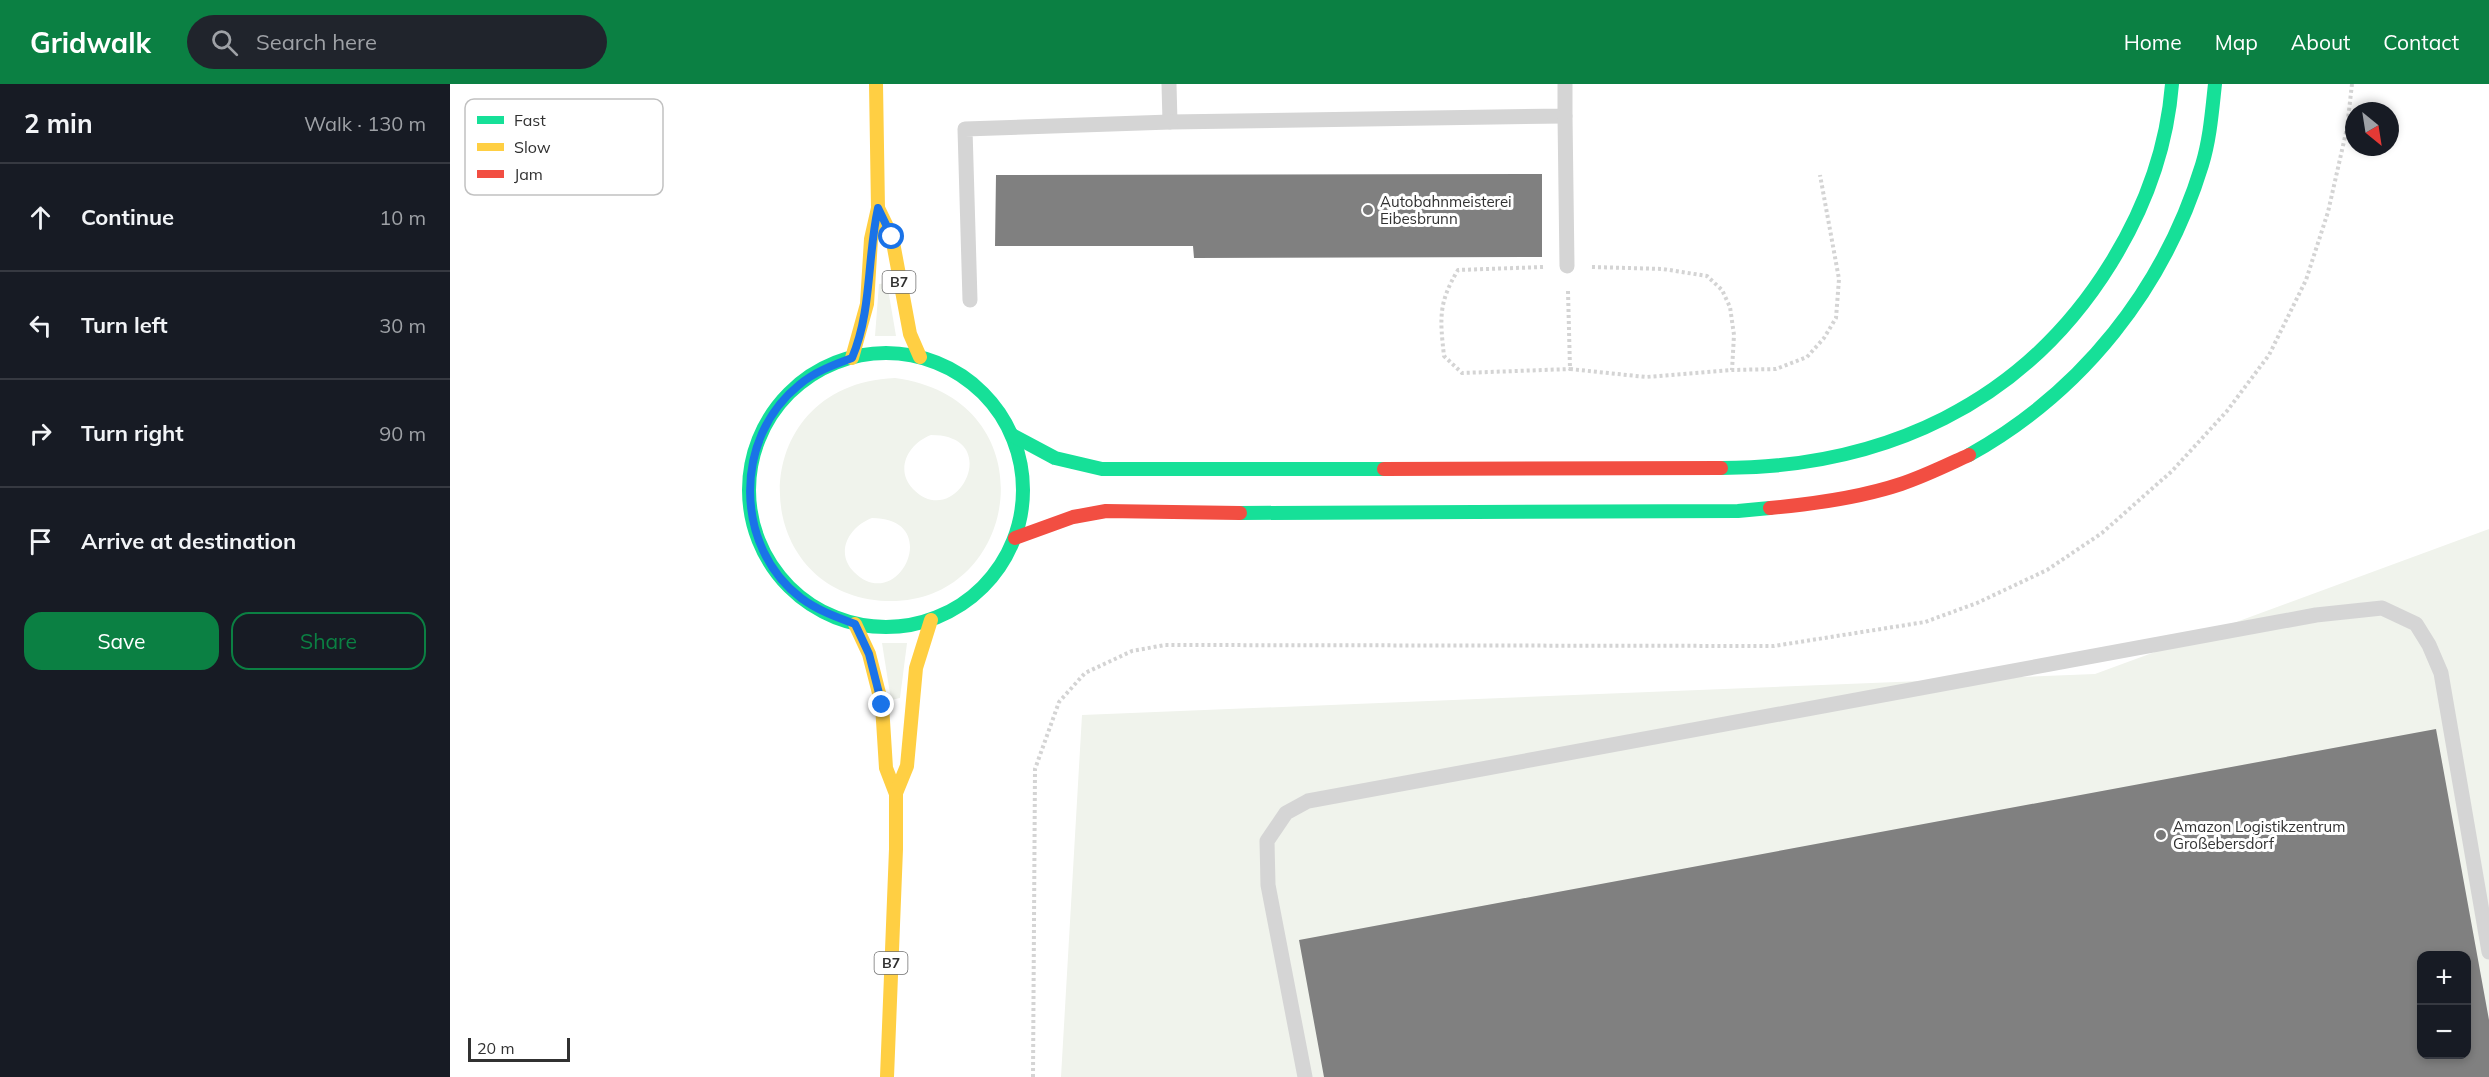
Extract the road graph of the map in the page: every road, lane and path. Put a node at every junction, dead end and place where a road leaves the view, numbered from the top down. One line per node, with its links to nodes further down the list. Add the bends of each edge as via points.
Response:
1 (876, 84): 10 (main road, B7)
2 (1169, 84): 8 (lane)
3 (1565, 84): 7 (lane)
4 (2172, 84): 17 (main road, via 2159,159 2146,194 2102,281 2083,306 2029,363 1977,403 1916,433 1876,447 1795,464 1743,468 1102,469 1067,464)
5 (2215, 84): 18 (main road, via 2208,135 2189,202 2166,257 2125,320 2079,375 2042,406 1988,444 1921,477 1852,498 1738,511 1106,511 1073,517)
6 (2352, 84): 24 (path, via 2347,128 2328,212 2306,280 2269,355 2227,411 2172,471 2102,533 2037,575 1977,603 1925,622 1774,646 1165,645 1132,651 1086,673 1059,702 1035,769)
7 (1565, 116): 8 (lane); 11 (lane)
8 (1170, 122): 12 (lane, via 965,129)
9 (1820, 175): 16 (path, via 1839,279 1836,318 1807,357 1776,369)
10 (878, 208): 13 (main road, B7, via 892,237 910,334); 14 (main road, B7, via 871,239 867,304)
11 (1567, 266): 15 (path); 15 (path, via 1458,270 1447,287 1440,317 1444,356 1462,373); 16 (path, via 1663,269 1707,276 1722,290 1730,307 1734,334)
12 (970, 300)
13 (920, 357): 14 (main road, via 886,354); 17 (main road, via 944,365 984,394)
14 (852, 358): 20 (main road, via 798,385 777,407 752,462 749,492 753,522 763,550 779,576 826,613)
15 (1570, 369): 16 (path, via 1646,377)
16 (1732, 370)
17 (1012, 435): 18 (main road, via 1023,486)
18 (1015, 538): 19 (main road, via 1004,560 973,596)
19 (931, 620): 20 (main road, via 880,627); 21 (main road, B7, via 916,668 907,766)
20 (855, 624): 21 (main road, B7, via 869,654 882,705 886,768)
21 (896, 794): 23 (main road, B7)
22 (2489, 952): 25 (lane, via 2441,673 2416,624 2382,608 2316,615 1308,801 1286,813 1267,841 1268,885)
23 (887, 1077)
24 (1033, 1077)
25 (1305, 1077)

